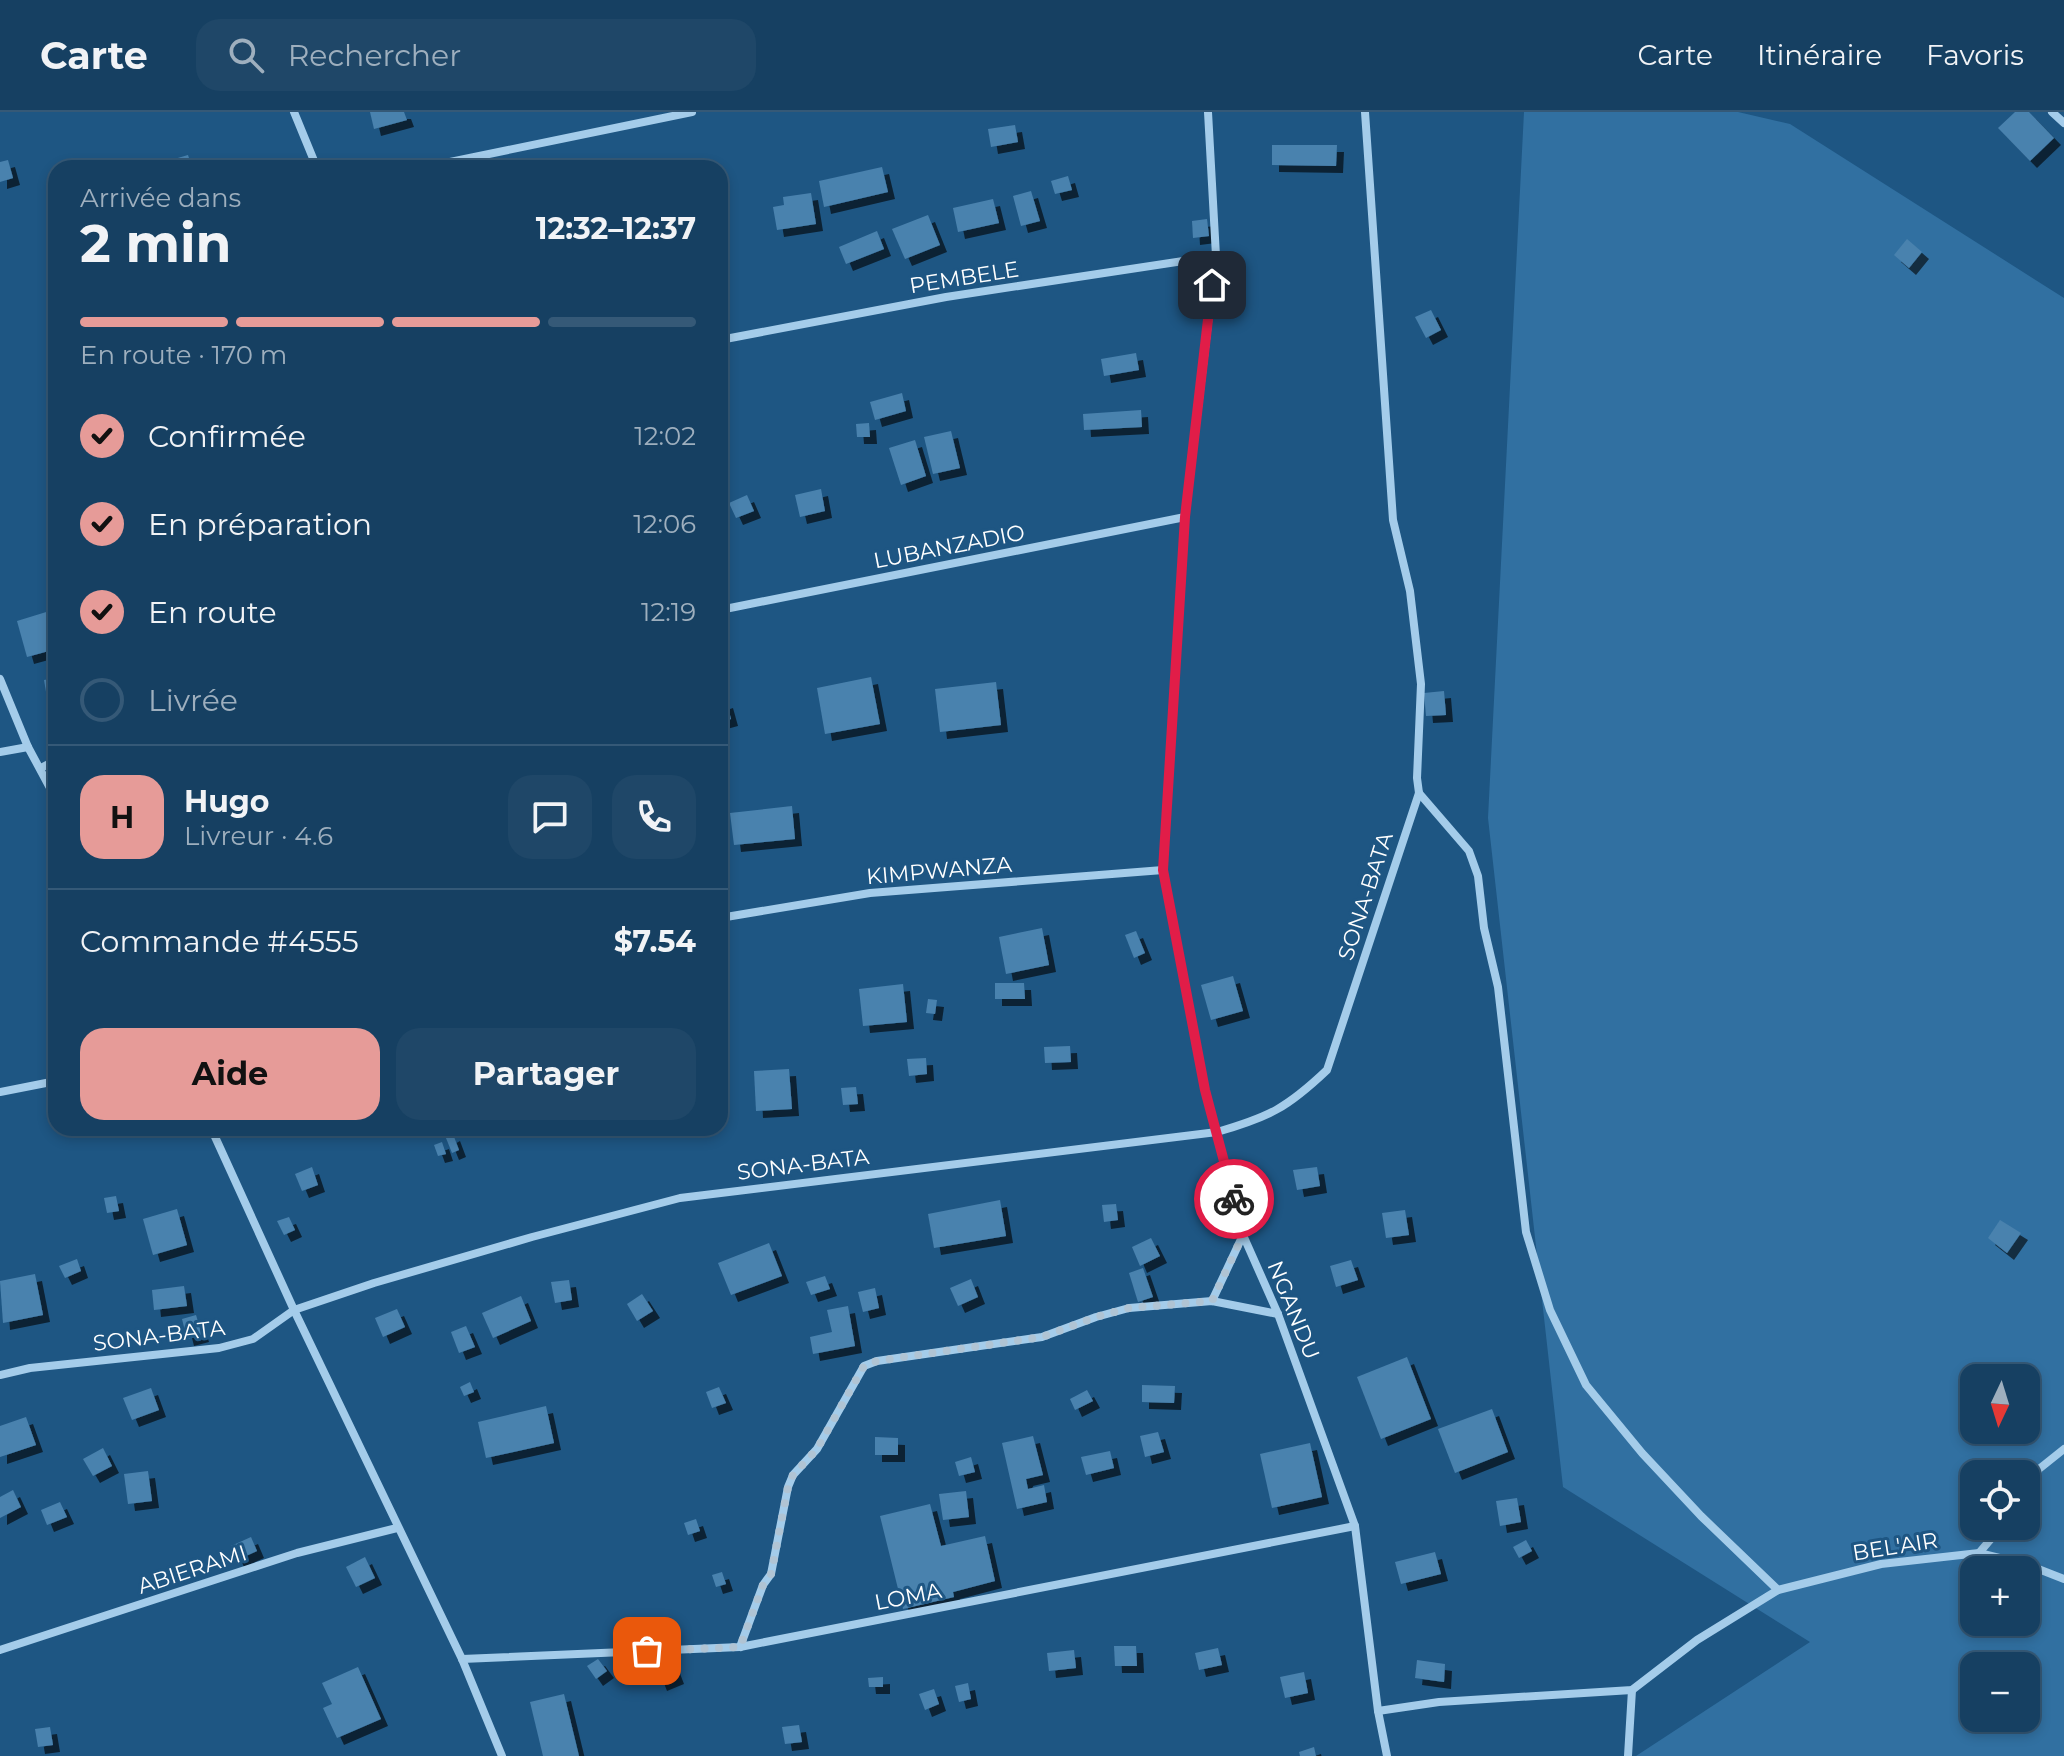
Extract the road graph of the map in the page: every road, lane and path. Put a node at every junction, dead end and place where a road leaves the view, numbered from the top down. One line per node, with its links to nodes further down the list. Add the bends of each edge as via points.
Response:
1 (294, 112): 7 (street)
2 (692, 112): 8 (street)
3 (1208, 112): 9 (street, NGANDU)
4 (1365, 112): 19 (street, via 1393,520 1410,591 1421,684)
5 (2052, 112): 6 (street)
6 (2064, 123)
7 (314, 160)
8 (460, 160)
9 (1216, 256): 10 (street, PEMBELE, via 946,297); 11 (street, NGANDU)
10 (728, 338)
11 (1185, 517): 12 (street, LUBANZADIO); 20 (street, NGANDU)
12 (728, 608)
13 (0, 679): 14 (street)
14 (28, 747): 15 (street); 17 (street)
15 (0, 752)
16 (48, 764): 17 (street)
17 (41, 768): 18 (street)
18 (48, 782)
19 (1419, 793): 24 (street, SONA-BATA, via 1327,1070 1271,1114); 38 (street, via 1469,851 1478,876 1498,987 1526,1232 1550,1310 1586,1385 1701,1516)
20 (1163, 870): 21 (street, KIMPWANZA, via 870,893); 24 (street, NGANDU)
21 (728, 917)
22 (48, 1083): 23 (street)
23 (0, 1092)
24 (1217, 1132): 26 (street, NGANDU); 28 (street, SONA-BATA, via 680,1198)
25 (215, 1136): 28 (street)
26 (1243, 1235): 27 (street); 29 (street, NGANDU)
27 (1212, 1301): 29 (street); 39 (street, via 1129,1308 1042,1337 864,1366 825,1437 793,1475 771,1574)
28 (294, 1310): 30 (street, SONA-BATA, via 253,1339 219,1348); 34 (street)
29 (1278, 1314): 33 (street, NGANDU)
30 (0, 1375)
31 (2064, 1449): 32 (street)
32 (2040, 1468)
33 (1355, 1526): 39 (street, LOMA); 43 (street, NGANDU)
34 (397, 1528): 40 (street, ABIERAMI, via 297,1553); 41 (street)
35 (1990, 1540): 36 (street)
36 (1979, 1553): 37 (street, BEL'AIR); 38 (street, BEL'AIR, via 1881,1564)
37 (2064, 1579)
38 (1778, 1590): 42 (street, BEL'AIR, via 1697,1640)
39 (740, 1647): 41 (street, LOMA)
40 (0, 1650)
41 (462, 1659): 44 (street)
42 (1632, 1690): 43 (street); 46 (street)
43 (1378, 1711): 45 (street, NGANDU)
44 (502, 1756)
45 (1387, 1756)
46 (1628, 1756)

